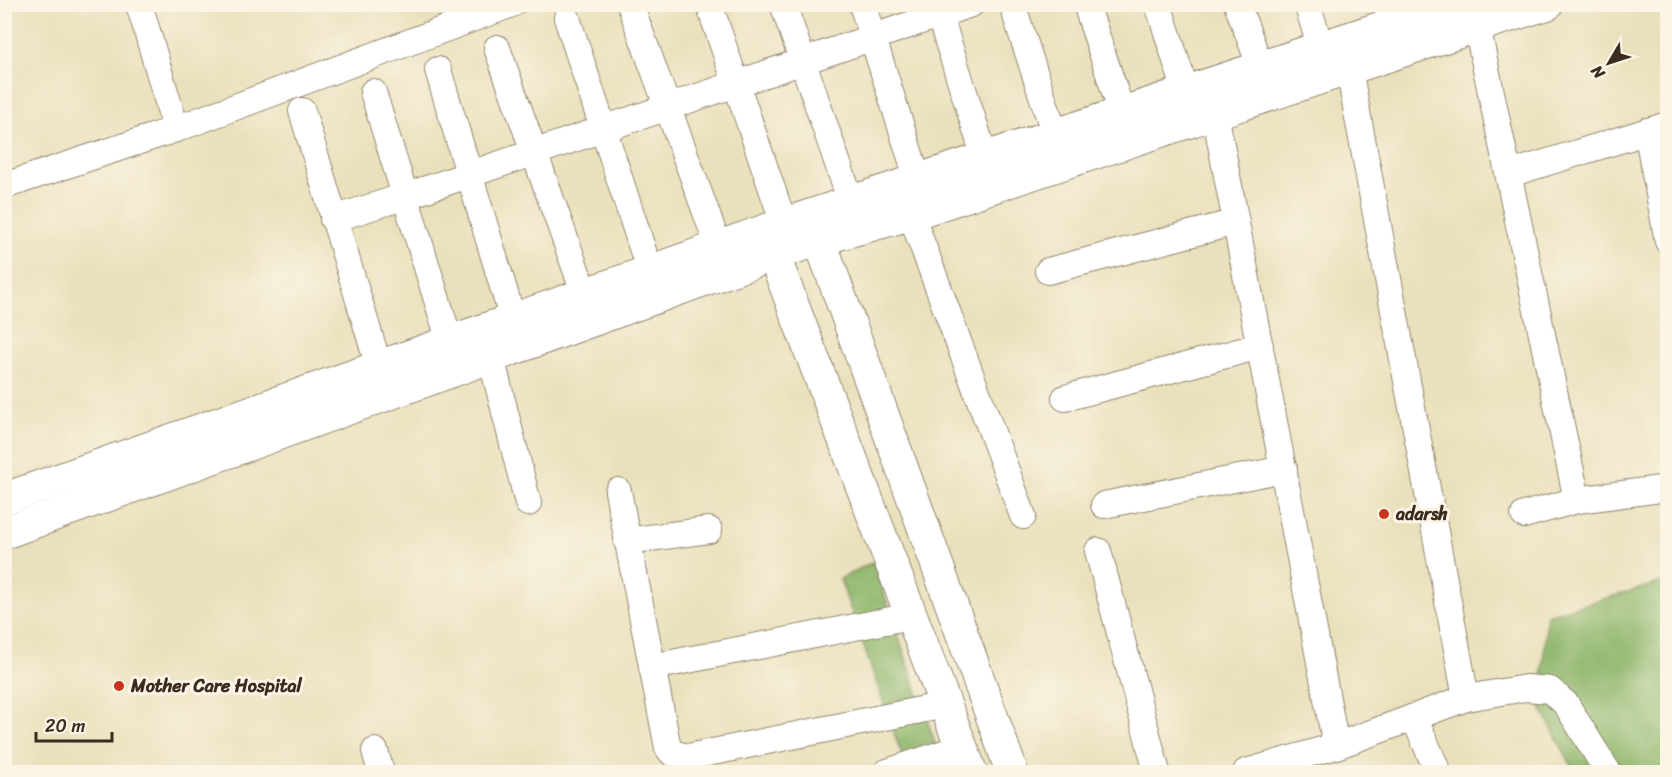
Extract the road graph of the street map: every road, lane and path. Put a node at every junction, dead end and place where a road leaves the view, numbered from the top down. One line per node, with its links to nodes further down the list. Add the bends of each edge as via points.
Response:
1 (139, 4): 34 (street)
2 (512, 4): 34 (street)
3 (630, 4): 29 (street)
4 (709, 4): 26 (street)
5 (783, 4): 22 (street)
6 (862, 4): 19 (street)
7 (971, 4): 15 (street)
8 (1012, 4): 36 (street)
9 (1086, 4): 32 (street)
10 (1158, 4): 28 (street)
11 (1237, 4): 23 (street)
12 (1307, 4): 21 (street)
13 (1547, 4): 18 (street)
14 (1453, 5): 16 (street)
15 (938, 10): 19 (street); 38 (street)
16 (1401, 13): 21 (street)
17 (567, 18): 35 (street)
18 (1477, 26): 24 (street); 39 (street)
19 (873, 38): 22 (street); 41 (street)
20 (497, 48): 37 (street)
21 (1321, 48): 23 (street)
22 (802, 62): 26 (street); 44 (street)
23 (1261, 68): 28 (street)
24 (1349, 69): 31 (street); 75 (street)
25 (438, 70): 40 (street)
26 (735, 85): 29 (street); 48 (street)
27 (373, 92): 43 (street)
28 (1186, 92): 32 (street)
29 (668, 107): 35 (street); 50 (street)
30 (302, 111): 46 (street)
31 (1215, 112): 45 (street); 47 (street)
32 (1122, 113): 36 (street)
33 (1657, 128): 39 (street); 49 (street)
34 (176, 129): 42 (street)
35 (604, 129): 37 (street); 52 (street)
36 (1055, 135): 38 (street)
37 (535, 153): 40 (street); 53 (street)
38 (985, 158): 41 (street)
39 (1509, 174): 64 (street)
40 (469, 175): 43 (street); 54 (street)
41 (918, 180): 44 (street)
42 (4, 186)
43 (406, 196): 46 (street); 55 (street)
44 (851, 202): 48 (street)
45 (911, 214): 48 (street); 68 (street)
46 (333, 219): 58 (street)
47 (1236, 222): 51 (street); 56 (street)
48 (791, 233): 50 (street); 57 (street); 73 (street); 81 (street)
49 (1668, 241)
50 (719, 248): 52 (street)
51 (1048, 271)
52 (650, 272): 53 (street)
53 (585, 295): 54 (street)
54 (513, 320): 55 (street)
55 (450, 342): 58 (street)
56 (1260, 346): 59 (street); 60 (street)
57 (490, 357): 65 (street); 70 (street)
58 (379, 367): 63 (street)
59 (1065, 398)
60 (1284, 469): 66 (street); 78 (street)
61 (1668, 488): 64 (street)
62 (618, 492): 71 (street)
63 (4, 499)
64 (1577, 501): 67 (street)
65 (528, 503)
66 (1104, 505)
67 (1524, 514)
68 (1023, 516)
69 (709, 530): 71 (street)
70 (4, 533)
71 (627, 542): 74 (street)
72 (1098, 551): 82 (street)
73 (911, 616): 74 (street); 76 (street)
74 (652, 667): 76 (street, via 668,748 680,756)
75 (1466, 698): 77 (street); 85 (street, via 1526,687 1550,690 1566,704)
76 (945, 705): 79 (street)
77 (1414, 717): 78 (street); 84 (street)
78 (1336, 746): 83 (street)
79 (967, 760): 80 (street)
80 (887, 772)
81 (1012, 772)
82 (1157, 772)
83 (1246, 772)
84 (1438, 772)
85 (1608, 772)

